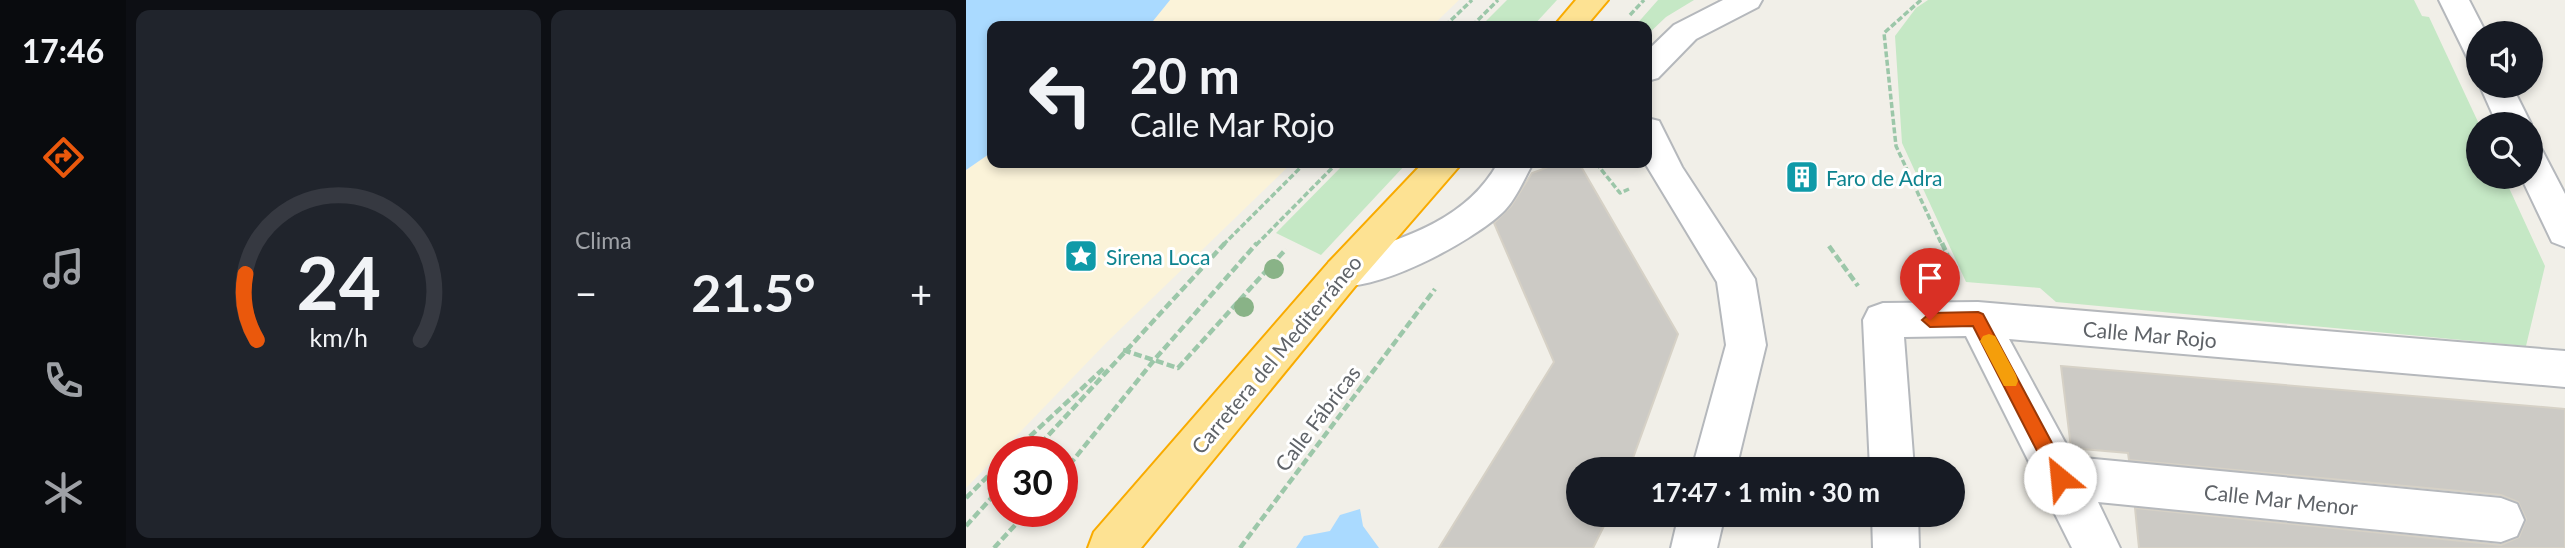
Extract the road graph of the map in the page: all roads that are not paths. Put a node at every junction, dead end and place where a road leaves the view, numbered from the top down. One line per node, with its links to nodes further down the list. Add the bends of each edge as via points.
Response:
1 (1593, 0): 4 (highway)
2 (1747, 0): 6 (street, via 1685,32)
3 (2454, 0): 5 (street)
4 (1574, 21)
5 (2466, 24)
6 (1652, 64)
7 (1652, 141): 15 (street, via 1667,173 1736,279 1746,345)
8 (1439, 168): 12 (highway, Carretera del Mediterráneo)
9 (1512, 168): 12 (street, via 1493,199 1459,226 1405,256)
10 (2543, 186): 11 (street)
11 (2565, 232)
12 (1343, 273): 21 (highway, Carretera del Mediterráneo)
13 (1978, 319): 14 (street, Calle Mar Rojo); 16 (street, Calle Mar Rojo, via 1883,320); 17 (street)
14 (2565, 369)
15 (1717, 457)
16 (1891, 457)
17 (2060, 478): 18 (street, Calle Mar Menor); 24 (street)
18 (2501, 520)
19 (1699, 527): 22 (street)
20 (1895, 527): 23 (street)
21 (1111, 548)
22 (1694, 548)
23 (1896, 548)
24 (2097, 548)

